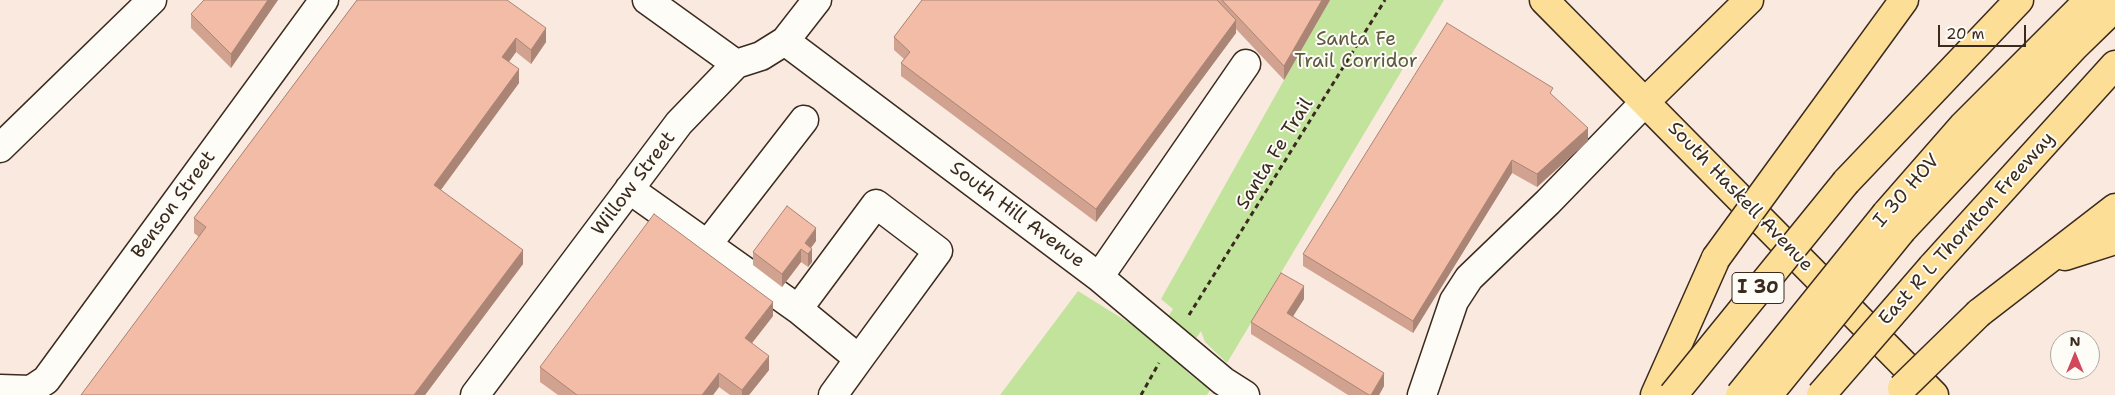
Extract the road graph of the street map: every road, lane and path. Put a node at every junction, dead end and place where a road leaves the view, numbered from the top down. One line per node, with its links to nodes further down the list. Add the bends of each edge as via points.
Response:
1 (152, 0): 18 (street)
2 (324, 0): 30 (street, Benson Street, via 46,380 31,390)
3 (647, 0): 13 (street)
4 (817, 0): 12 (street, Willow Street)
5 (1385, 0): 27 (path, Santa Fe Trail)
6 (1544, 0): 16 (main road, South Haskell Avenue)
7 (1749, 0): 16 (main road)
8 (1904, 0): 36 (main road, bridge, via 1716,258)
9 (2019, 0): 37 (main road, I 30, bridge, via 1846,182)
10 (2089, 0): 21 (main road, I 30 HOV, via 1963,126)
11 (2115, 6): 21 (main road, I 30 HOV)
12 (785, 41): 13 (street, Willow Street, via 761,56); 25 (street, South Hill Avenue)
13 (736, 64): 19 (street, Willow Street, via 679,124)
14 (1246, 64): 25 (street)
15 (2115, 65): 40 (main road, East R L Thornton Freeway, bridge)
16 (1646, 102): 35 (street, via 1469,278 1454,301); 42 (main road, South Haskell Avenue)
17 (804, 120): 23 (street)
18 (0, 148)
19 (629, 189): 23 (street); 31 (street, Willow Street)
20 (2115, 208): 24 (main road)
21 (1894, 222): 38 (main road, I 30 HOV, bridge); 39 (main road, I 30 HOV, bridge)
22 (2115, 240): 24 (main road)
23 (706, 245): 26 (street)
24 (2049, 261): 41 (main road, bridge, via 1979,313)
25 (1099, 277): 34 (street, South Hill Avenue, via 1223,381)
26 (798, 309): 29 (street); 29 (street, via 876,204 938,251)
27 (1185, 320)
28 (1164, 356): 33 (path)
29 (859, 359): 32 (street)
30 (6, 390)
31 (481, 393)
32 (832, 395)
33 (1141, 395)
34 (1245, 395)
35 (1422, 395)
36 (1655, 395)
37 (1673, 395)
38 (1740, 395)
39 (1768, 395)
40 (1821, 395)
41 (1896, 395)
42 (1934, 395)

